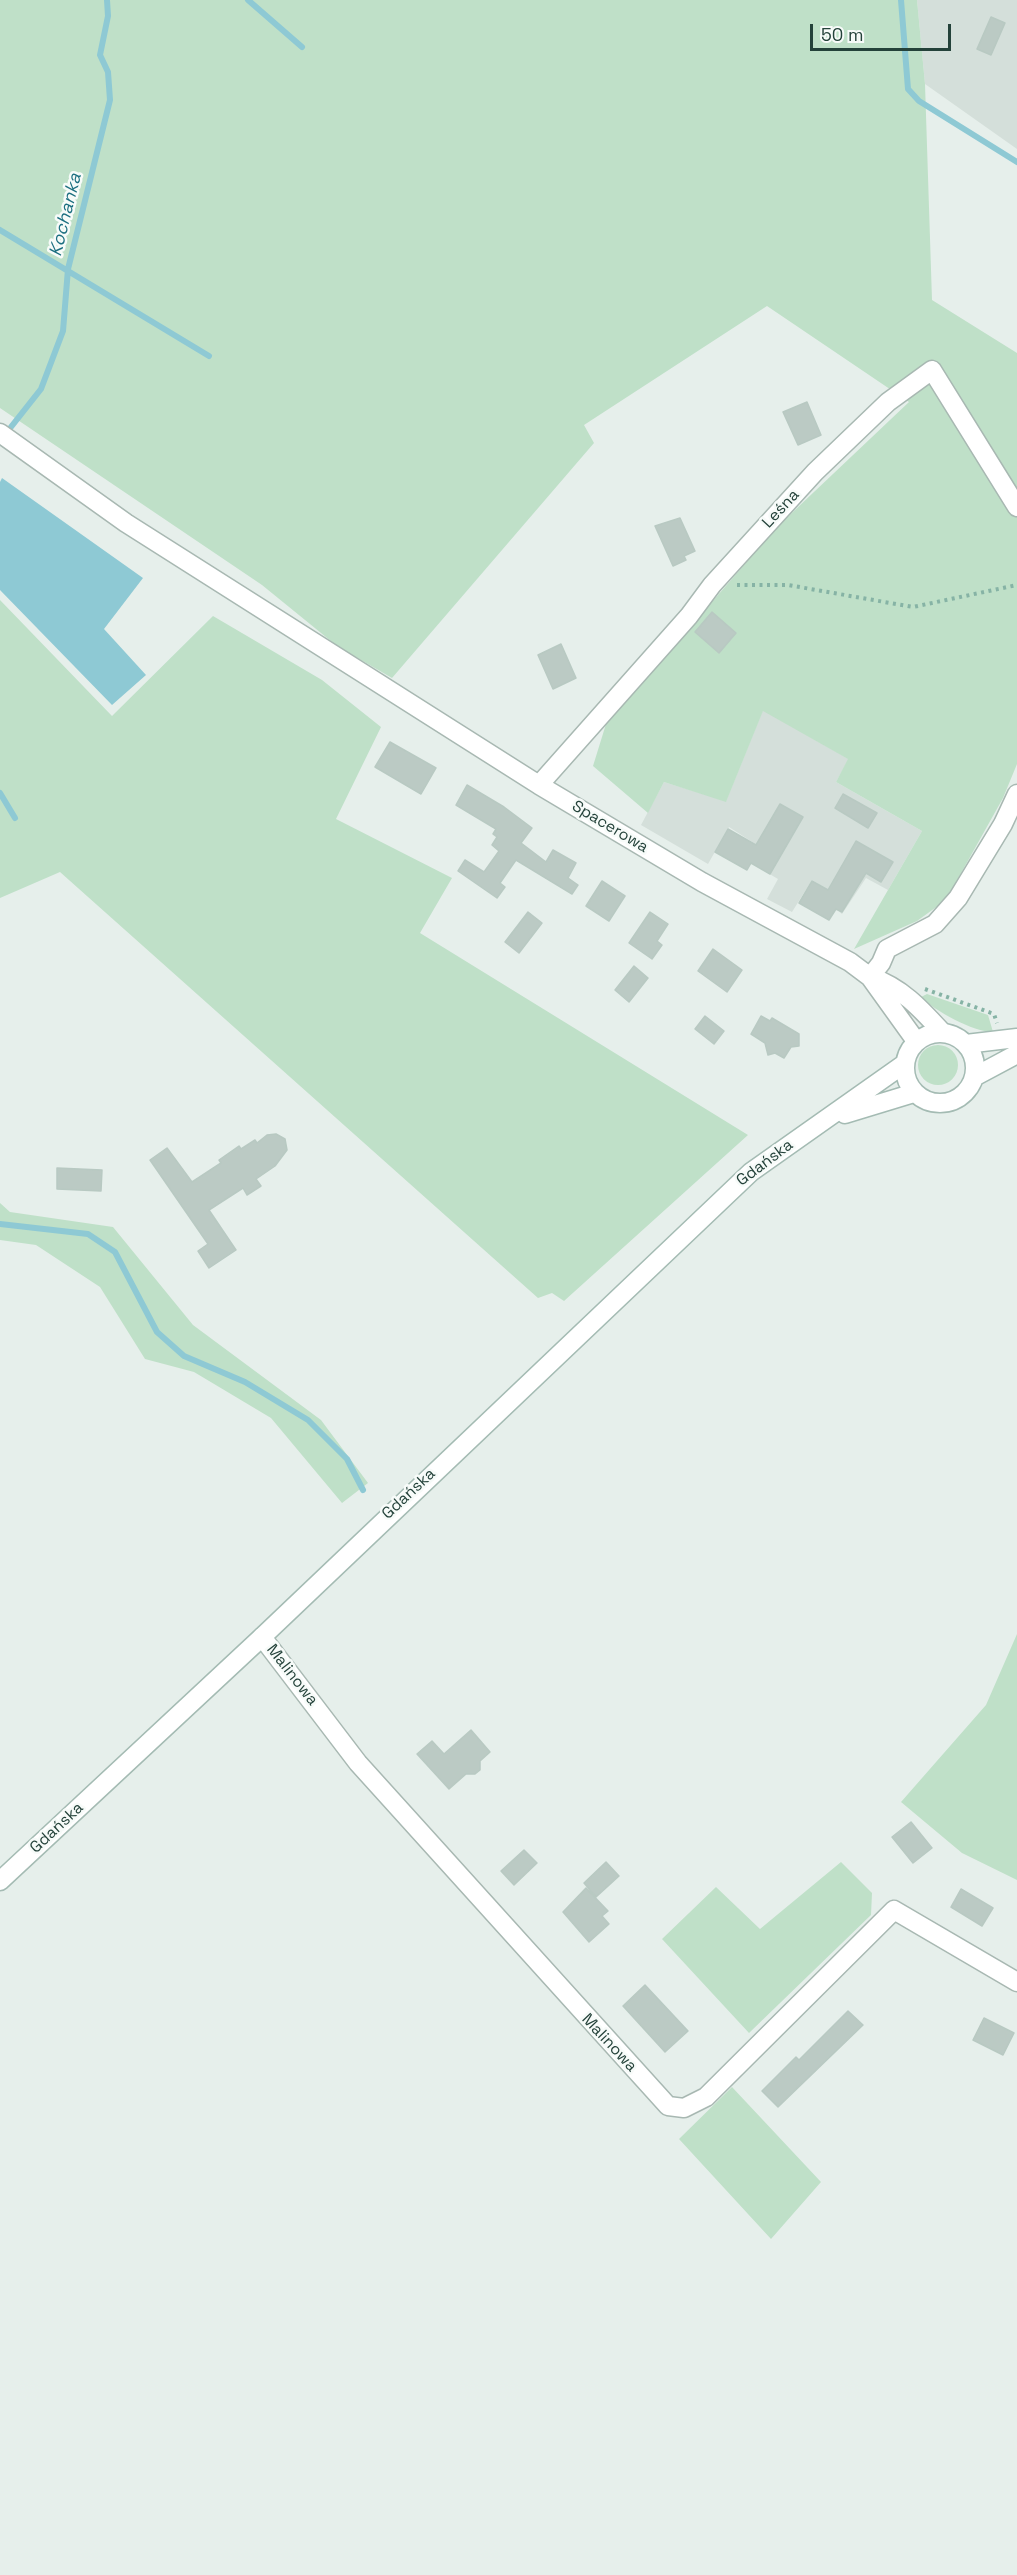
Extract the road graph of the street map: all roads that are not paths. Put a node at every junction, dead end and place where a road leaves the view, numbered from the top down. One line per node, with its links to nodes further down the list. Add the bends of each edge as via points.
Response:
1 (0, 433): 3 (street, Spacerowa, via 126,523)
2 (1017, 507): 3 (street, Leśna, via 932,370 888,402 815,472)
3 (539, 785): 5 (street, Spacerowa)
4 (1017, 794): 5 (street, via 958,898 934,924 887,950)
5 (870, 977): 6 (street, Spacerowa, via 891,984 910,998); 8 (street, Spacerowa)
6 (942, 1032): 8 (street); 9 (street)
7 (1017, 1038): 9 (street)
8 (916, 1041): 11 (street)
9 (966, 1044): 12 (street, via 974,1060)
10 (1017, 1054): 12 (street)
11 (904, 1064): 13 (street, via 906,1080); 14 (street, Gdańska)
12 (974, 1077): 13 (street, via 961,1095 941,1103)
13 (914, 1093): 14 (street, Gdańska)
14 (829, 1119): 15 (street, Gdańska, via 751,1172)
15 (262, 1637): 16 (street, Gdańska); 17 (street, Malinowa, via 358,1763 668,2106 684,2108 706,2097 894,1910)
16 (0, 1881)
17 (1017, 1982)

